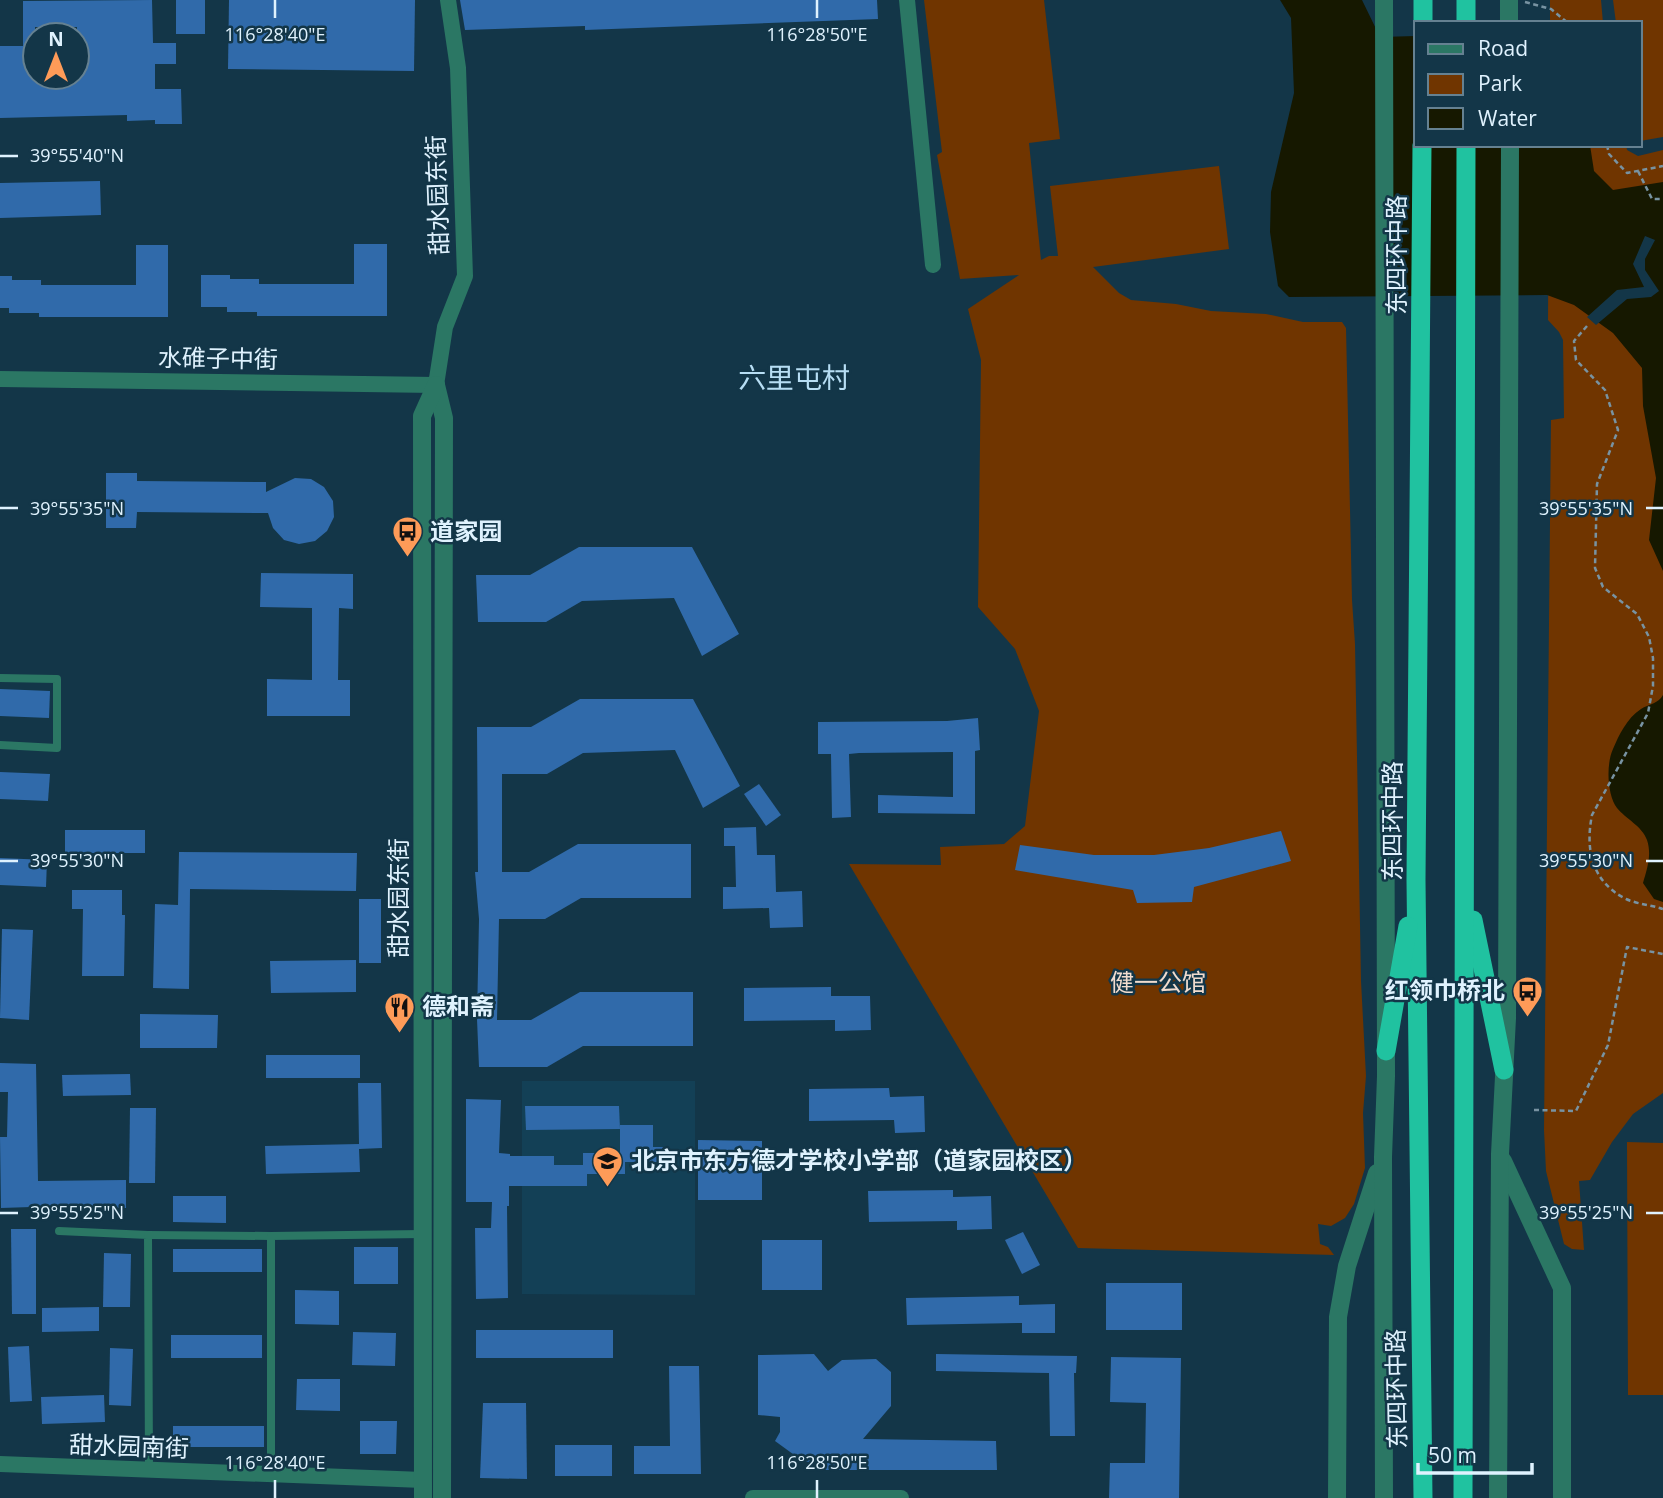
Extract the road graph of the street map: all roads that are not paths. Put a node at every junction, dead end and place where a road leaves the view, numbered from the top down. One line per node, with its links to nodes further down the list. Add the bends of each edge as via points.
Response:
1 (448, 0): 15 (street, 甜水园东街, via 458,68 465,276 444,327)
2 (907, 0): 13 (street)
3 (1384, 0): 20 (street, 东四环中路)
4 (1423, 0): 7 (highway)
5 (1466, 0): 8 (highway)
6 (1509, 0): 9 (street)
7 (1423, 21)
8 (1466, 21)
9 (1509, 21)
10 (1422, 147): 19 (highway, 东四环中路)
11 (1466, 147): 18 (highway)
12 (1510, 147): 21 (street)
13 (933, 265)
14 (0, 379): 15 (street, 水碓子中街)
15 (436, 385): 25 (street, 甜水园东街, via 422,416); 32 (street, 甜水园东街, via 444,418)
16 (0, 678): 17 (lane, via 57,679 57,748)
17 (0, 746)
18 (1465, 878): 21 (highway); 38 (highway)
19 (1416, 880): 20 (highway); 37 (highway, 东四环中路)
20 (1386, 1051): 23 (street, 东四环中路)
21 (1504, 1070): 22 (street)
22 (1500, 1154): 39 (street); 40 (street, via 1562,1288)
23 (1383, 1157): 35 (street, via 1347,1266 1338,1317); 36 (street, 东四环中路)
24 (59, 1231): 26 (lane)
25 (424, 1234): 27 (lane); 31 (street, 甜水园东街)
26 (148, 1236): 27 (lane); 29 (lane)
27 (271, 1236): 30 (lane)
28 (0, 1464): 29 (street, 甜水园南街)
29 (149, 1471): 30 (street, 甜水园南街)
30 (271, 1476): 31 (street, 甜水园南街)
31 (424, 1489)
32 (442, 1498)
33 (753, 1498): 34 (street)
34 (901, 1498)
35 (1337, 1498)
36 (1384, 1498)
37 (1423, 1498)
38 (1463, 1498)
39 (1498, 1498)
40 (1562, 1498)

